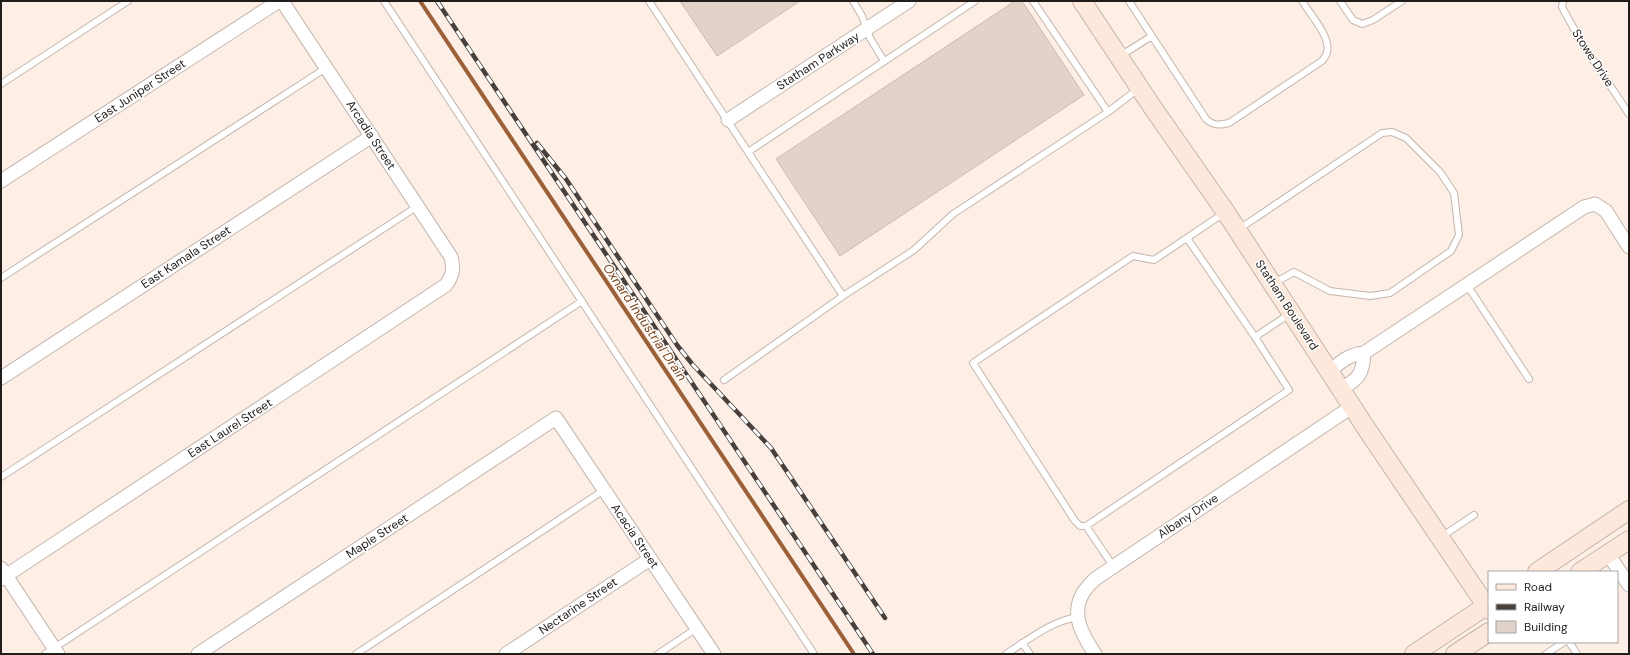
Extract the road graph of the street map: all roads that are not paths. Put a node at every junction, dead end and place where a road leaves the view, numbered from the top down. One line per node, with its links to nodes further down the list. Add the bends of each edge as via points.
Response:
1 (128, 1): 20 (lane)
2 (281, 1): 19 (street, Arcadia Street); 27 (street, East Juniper Street)
3 (384, 1): 38 (lane)
4 (649, 1): 24 (lane)
5 (853, 1): 15 (lane)
6 (909, 1): 15 (street, Statham Parkway)
7 (975, 1): 18 (lane)
8 (1033, 1): 22 (lane)
9 (1082, 1): 17 (street, Statham Boulevard)
10 (1129, 1): 16 (lane)
11 (1302, 1): 16 (lane, via 1325,36 1327,53 1322,61 1229,123 1211,123 1206,119)
12 (1340, 1): 13 (lane, via 1353,20 1362,24 1373,20)
13 (1402, 1)
14 (1563, 1): 23 (lane, Stowe Drive, via 1562,7 1580,40)
15 (867, 28): 18 (lane); 24 (street, Statham Parkway)
16 (1152, 36): 17 (lane)
17 (1119, 57): 21 (street, Statham Boulevard)
18 (884, 61): 26 (lane)
19 (326, 68): 25 (street, Arcadia Street); 34 (lane)
20 (1, 84)
21 (1140, 88): 22 (lane); 29 (street, Statham Boulevard)
22 (1108, 112): 37 (lane, via 953,214 914,250)
23 (1629, 114)
24 (728, 120): 26 (lane)
25 (372, 136): 28 (street, Arcadia Street); 43 (street, East Kamala Street)
26 (748, 152): 37 (lane)
27 (1, 181)
28 (418, 206): 33 (street, Arcadia Street, via 451,256); 49 (lane)
29 (1225, 211): 30 (street, Statham Boulevard); 31 (lane)
30 (1238, 230): 35 (street, Statham Boulevard); 35 (lane, via 1382,133 1392,132 1406,138 1440,172 1454,194 1459,236 1451,251 1390,293 1370,296 1330,292 1294,272)
31 (1188, 238): 40 (lane); 54 (lane, via 1154,260 1133,256 973,363 1075,521 1080,526)
32 (1629, 246): 36 (street, via 1606,212 1595,204 1584,208)
33 (453, 272): 62 (street, East Laurel Street, via 446,285)
34 (1, 278)
35 (1273, 284): 39 (street, Statham Boulevard)
36 (1467, 285): 41 (street); 44 (lane)
37 (843, 296): 45 (lane)
38 (582, 301): 71 (lane); 77 (lane)
39 (1292, 312): 40 (lane); 42 (street, Statham Boulevard)
40 (1255, 337): 54 (lane, via 1289,390)
41 (1364, 353): 42 (street, via 1352,356); 46 (street, via 1361,373)
42 (1330, 371): 46 (street, Statham Boulevard)
43 (1, 378)
44 (1529, 379)
45 (724, 380)
46 (1342, 389): 47 (street, Statham Boulevard)
47 (1353, 406): 55 (street, Statham Boulevard); 59 (street, Albany Drive)
48 (556, 418): 50 (street, Acacia Street); 72 (street, Maple Street)
49 (1, 477)
50 (604, 490): 58 (street, Acacia Street); 73 (lane)
51 (1629, 510): 60 (street)
52 (1474, 515): 55 (lane)
53 (1629, 523): 57 (street, via 1607,541)
54 (1086, 526): 59 (lane)
55 (1440, 538): 64 (street, Statham Boulevard)
56 (1629, 540): 57 (street)
57 (1608, 554): 61 (street); 63 (street)
58 (650, 559): 66 (street, Acacia Street); 74 (street, Nectarine Street)
59 (1113, 566): 65 (street, Albany Drive, via 1095,579 1083,593 1078,605)
60 (1538, 571)
61 (1582, 571)
62 (3, 574): 71 (street)
63 (1629, 585)
64 (1488, 606): 81 (street)
65 (1078, 617): 68 (lane, via 1069,618 1044,629); 80 (street, Albany Drive, via 1082,633)
66 (696, 628): 75 (lane); 76 (street, Acacia Street)
67 (1488, 633): 82 (street)
68 (1022, 643): 78 (lane); 79 (lane)
69 (1562, 643): 83 (lane)
70 (1570, 643): 84 (lane)
71 (52, 652)
72 (198, 654)
73 (356, 654)
74 (506, 654)
75 (658, 654)
76 (714, 654)
77 (814, 654)
78 (1006, 654)
79 (1030, 654)
80 (1095, 654)
81 (1414, 654)
82 (1455, 654)
83 (1546, 654)
84 (1577, 654)

